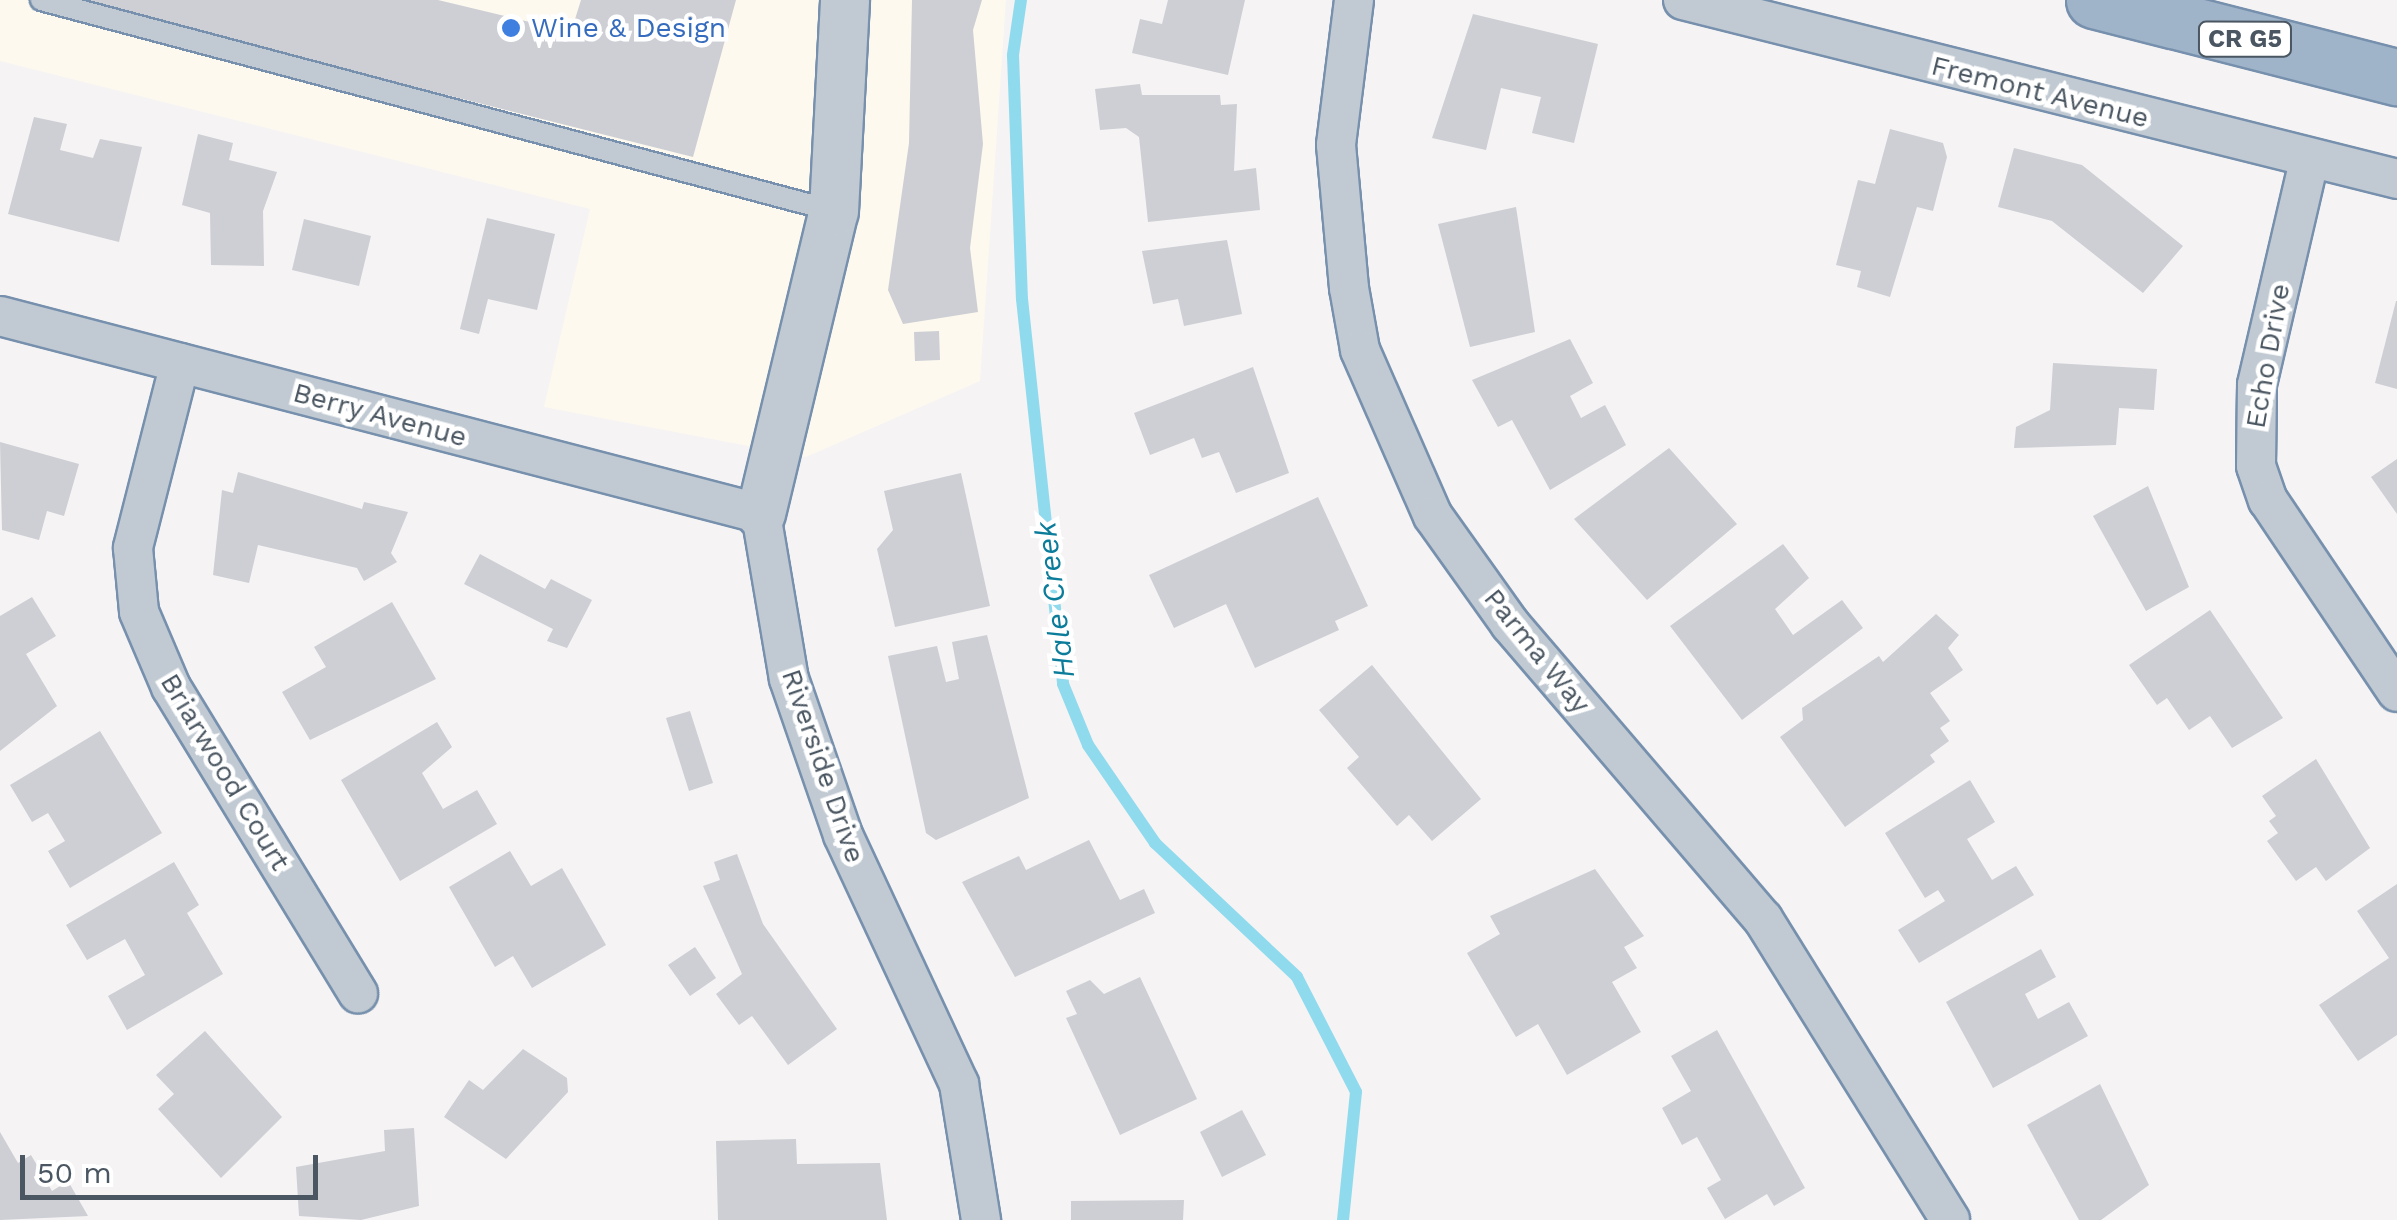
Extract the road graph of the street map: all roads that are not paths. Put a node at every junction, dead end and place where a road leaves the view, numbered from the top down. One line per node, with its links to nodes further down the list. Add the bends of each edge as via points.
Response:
1 (41, 0): 9 (lane)
2 (845, 0): 9 (street, Riverside Drive)
3 (1354, 0): 16 (street, Parma Way, via 1336,145 1349,288 1360,350 1432,516 1510,624 1763,920)
4 (1684, 0): 7 (street, Fremont Avenue)
5 (2094, 0): 6 (highway, CR G5)
6 (2397, 77)
7 (2309, 161): 8 (street, Fremont Avenue); 13 (street, Echo Drive, via 2257,384 2256,466 2268,500)
8 (2397, 179)
9 (834, 210): 12 (street, Riverside Drive)
10 (0, 316): 11 (street, Berry Avenue)
11 (180, 363): 12 (street, Berry Avenue); 14 (street, Briarwood Court, via 133,548 139,612 171,686)
12 (761, 514): 15 (street, Riverside Drive, via 789,679 843,835 959,1084)
13 (2397, 692)
14 (358, 993)
15 (981, 1220)
16 (1950, 1220)

